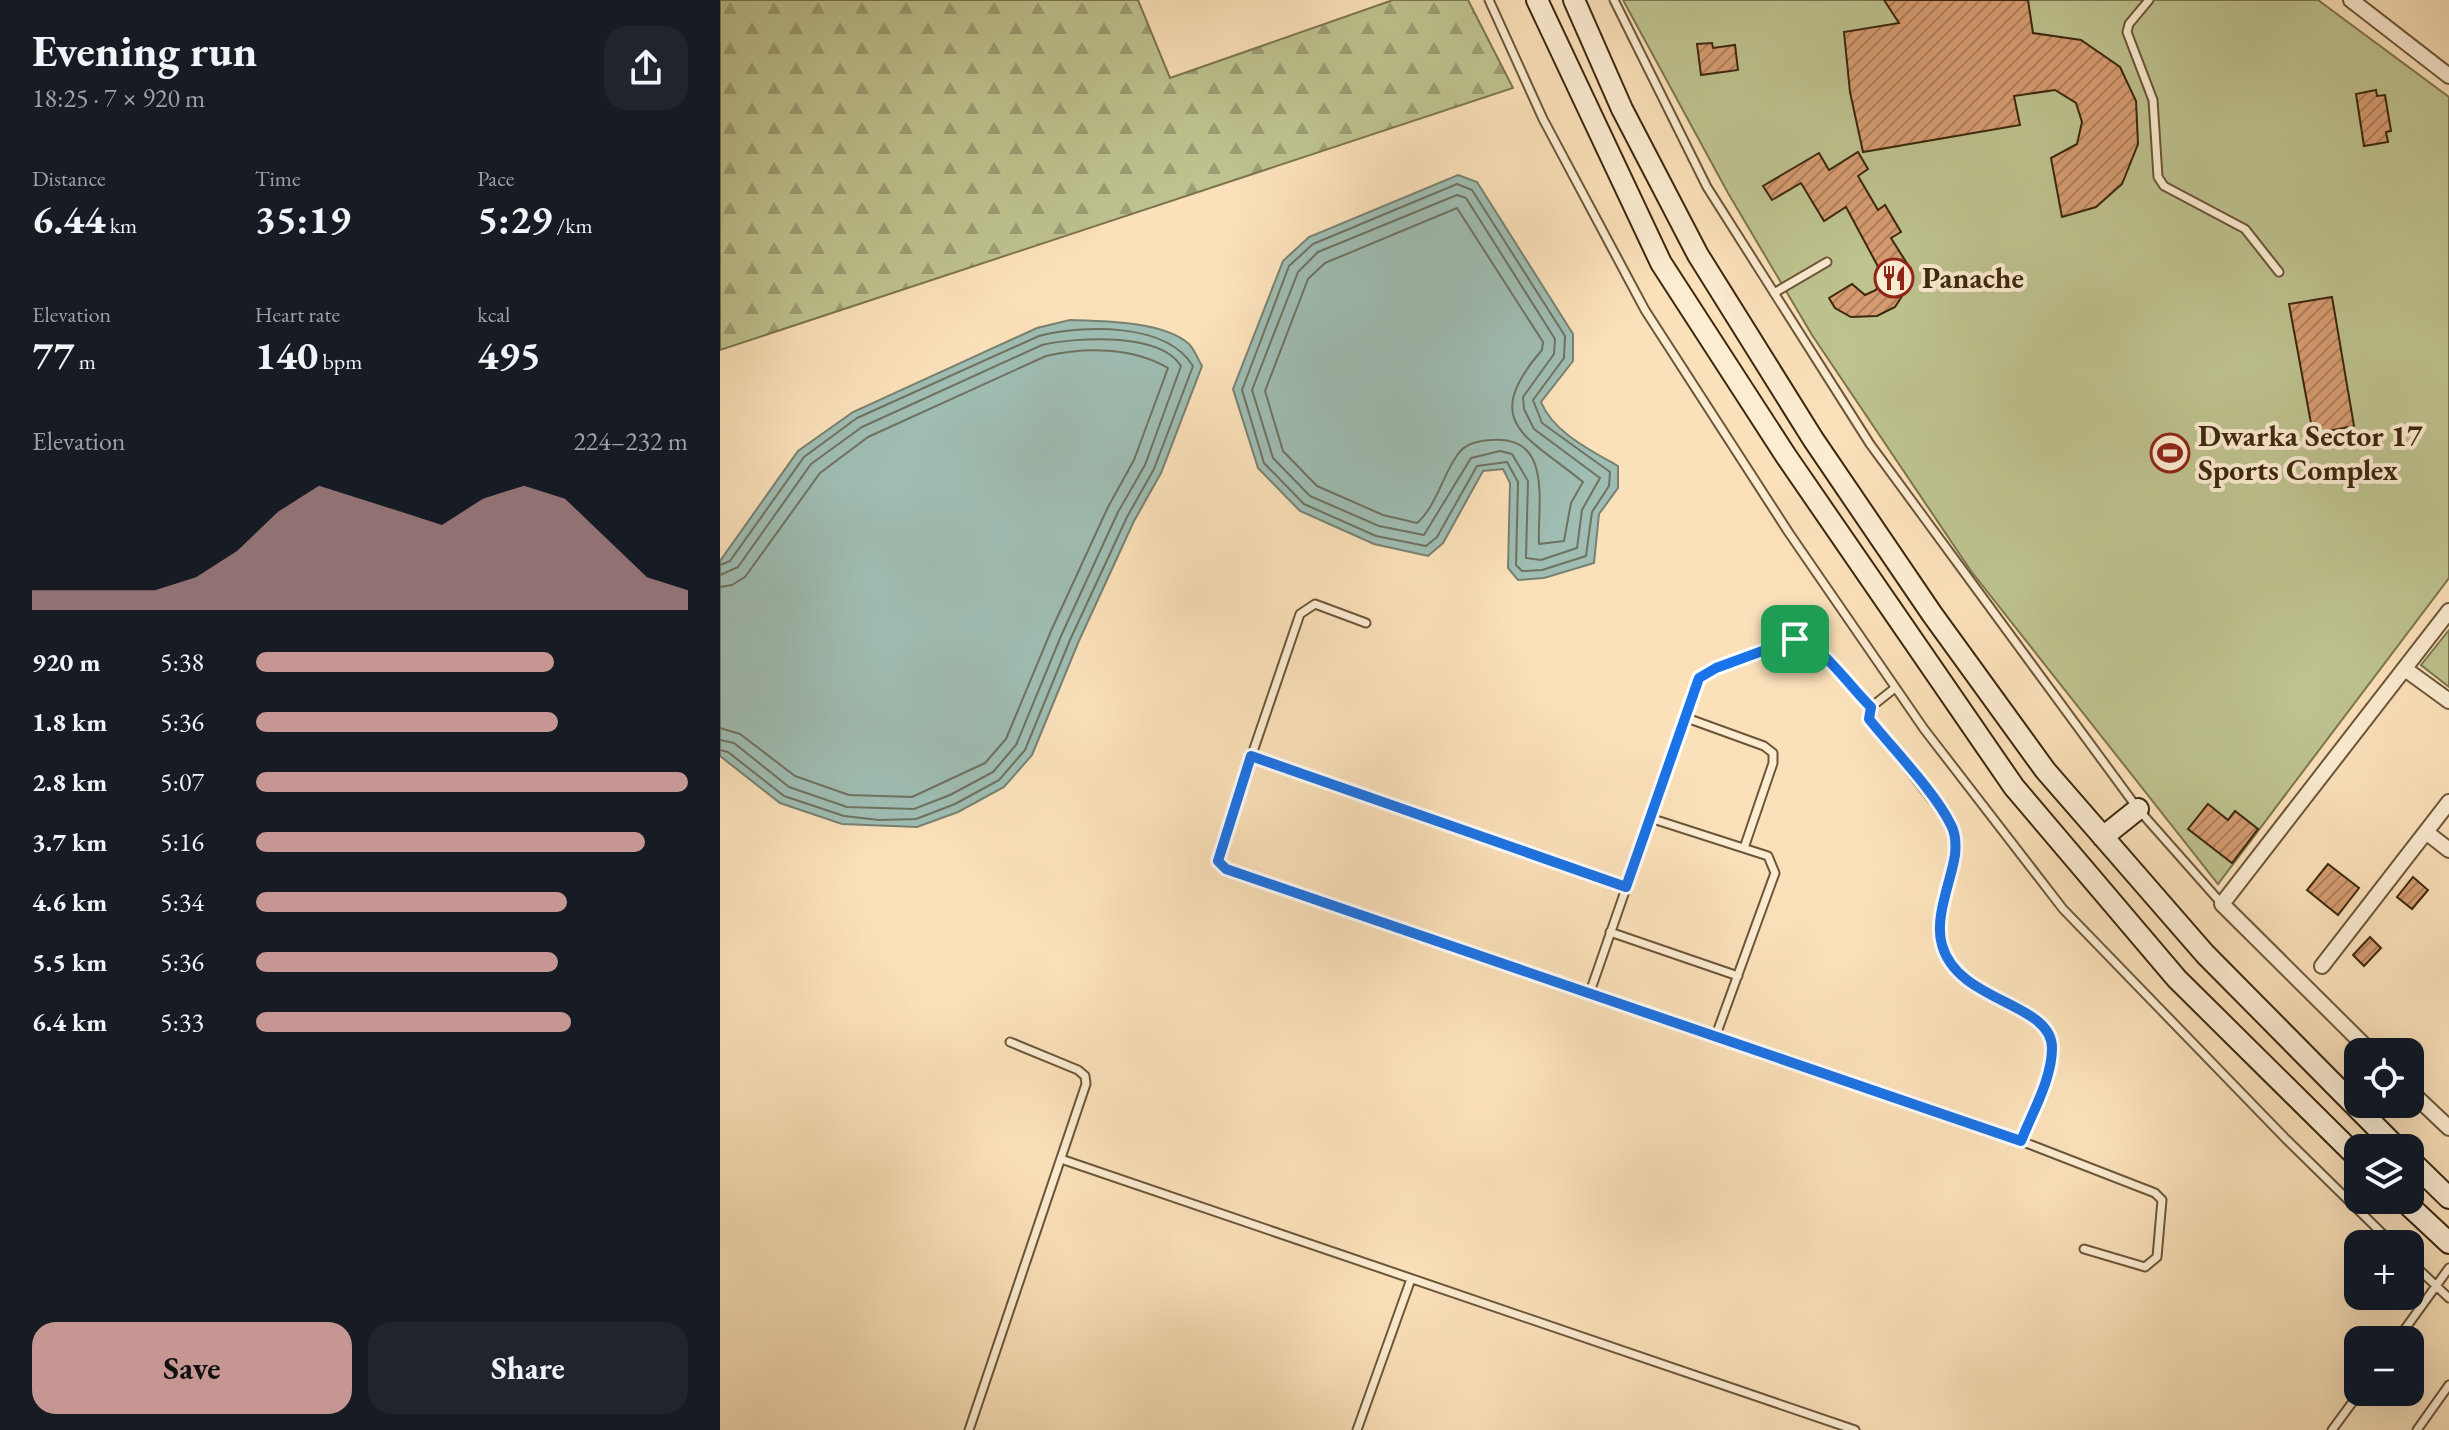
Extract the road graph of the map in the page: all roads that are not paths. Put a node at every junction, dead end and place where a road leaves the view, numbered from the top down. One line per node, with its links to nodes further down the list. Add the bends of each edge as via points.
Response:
1 (1489, 0): 14 (lane, via 1543,119 1645,310)
2 (1537, 0): 39 (main road, via 1661,263 1786,456 2014,787 2177,979)
3 (1574, 0): 23 (main road, via 1622,109 1698,255 1813,439 2045,770)
4 (1614, 0): 10 (lane, via 1707,187)
5 (2149, 0): 9 (lane, via 2127,32 2153,100 2158,177 2164,186 2245,229)
6 (2351, 0): 7 (street)
7 (2449, 76)
8 (1827, 262): 10 (lane)
9 (2279, 272)
10 (1774, 293): 20 (lane, via 1870,444)
11 (2449, 611): 13 (street)
12 (1366, 623): 18 (lane, via 1315,604 1300,614)
13 (2405, 669): 15 (street); 27 (street)
14 (1895, 688): 16 (lane); 44 (lane, via 2063,909)
15 (2449, 701)
16 (1871, 707): 17 (lane, via 1822,653 1795,639 1705,673); 38 (lane, via 1869,719 1953,828 1954,856 1940,932 1951,964 1973,986 2040,1021 2050,1039 2049,1066)
17 (1684, 717): 21 (lane); 24 (lane, via 1773,753)
18 (1251, 756): 26 (lane); 31 (lane, via 1219,851 1218,861 1226,869)
19 (2449, 802): 22 (street)
20 (2138, 809): 23 (main road); 27 (lane)
21 (1650, 818): 24 (lane); 26 (lane)
22 (2426, 832): 25 (street); 29 (street)
23 (2103, 837): 37 (main road, via 2205,954)
24 (1744, 848): 30 (lane, via 1768,856 1775,873)
25 (2449, 850)
26 (1626, 887): 28 (lane)
27 (2222, 904): 33 (street)
28 (1610, 932): 30 (lane); 31 (lane)
29 (2322, 966)
30 (1738, 976): 32 (lane)
31 (1590, 992): 32 (lane)
32 (1716, 1035): 38 (lane)
33 (2357, 1038)
34 (1010, 1042): 40 (lane, via 1085,1076)
35 (2424, 1104): 36 (street)
36 (2449, 1128)
37 (2383, 1134)
38 (2021, 1141): 46 (lane, via 2162,1200 2152,1264 2145,1267)
39 (2344, 1144)
40 (1061, 1159): 49 (lane); 55 (lane)
41 (2424, 1174): 42 (main road)
42 (2449, 1198)
43 (2418, 1214): 45 (main road)
44 (2379, 1230)
45 (2449, 1243)
46 (2084, 1249)
47 (2449, 1268): 50 (lane)
48 (2424, 1274): 50 (lane)
49 (1411, 1279): 56 (lane); 57 (lane)
50 (2436, 1286): 51 (lane); 52 (lane)
51 (2449, 1298)
52 (2407, 1326)
53 (2449, 1385): 59 (lane)
54 (2350, 1406): 58 (lane)
55 (969, 1430)
56 (1357, 1430)
57 (1855, 1430)
58 (2332, 1430)
59 (2417, 1430)

